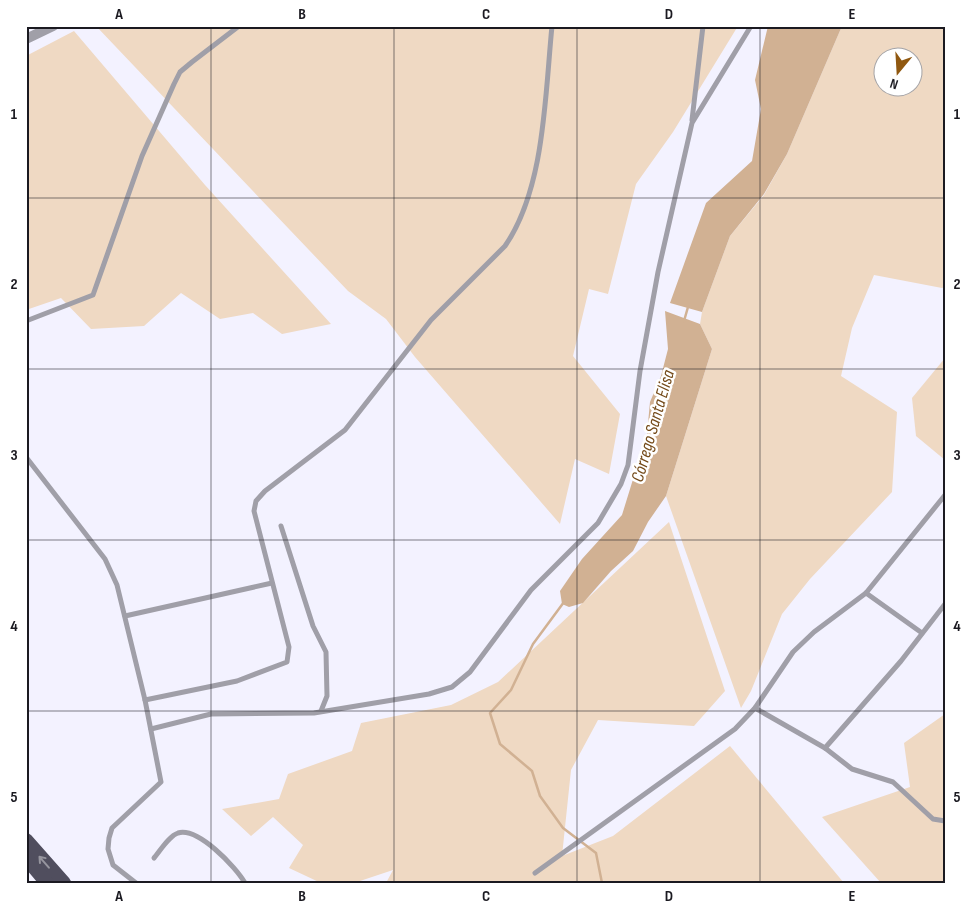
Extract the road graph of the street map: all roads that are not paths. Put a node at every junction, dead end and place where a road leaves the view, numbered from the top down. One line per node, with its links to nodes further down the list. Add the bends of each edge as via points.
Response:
1 (53, 26): 6 (street)
2 (239, 26): 8 (lane, via 180,72 142,156 93,295)
3 (552, 26): 12 (lane, via 532,184 515,231 505,246 432,320 345,430 256,501 254,511)
4 (703, 26): 7 (lane)
5 (751, 26): 7 (lane)
6 (26, 39)
7 (692, 123): 19 (lane, via 658,272 640,371 628,465 612,501 598,523 531,590 462,681 429,694)
8 (26, 321)
9 (26, 457): 15 (lane, via 105,559 117,585)
10 (945, 495): 13 (lane)
11 (281, 526): 19 (lane, via 313,626 326,652 327,696)
12 (272, 583): 15 (lane); 17 (lane, via 289,647 286,662 237,680)
13 (866, 593): 16 (lane); 18 (lane, via 793,652)
14 (945, 604): 16 (lane)
15 (125, 616): 17 (lane)
16 (922, 633): 21 (lane)
17 (145, 700): 20 (lane)
18 (755, 708): 21 (lane); 26 (lane, via 735,729)
19 (321, 711): 20 (lane, via 211,714)
20 (151, 729): 29 (lane, via 161,782 112,828 109,838 108,849 113,865)
21 (825, 748): 22 (lane, via 852,769 899,785 933,818)
22 (945, 822)
23 (26, 840): 28 (highway, one-way to 23)
24 (26, 858): 27 (highway)
25 (154, 858): 30 (lane, via 174,835 191,833 226,858)
26 (535, 873)
27 (48, 883)
28 (64, 883)
29 (136, 883)
30 (245, 883)

